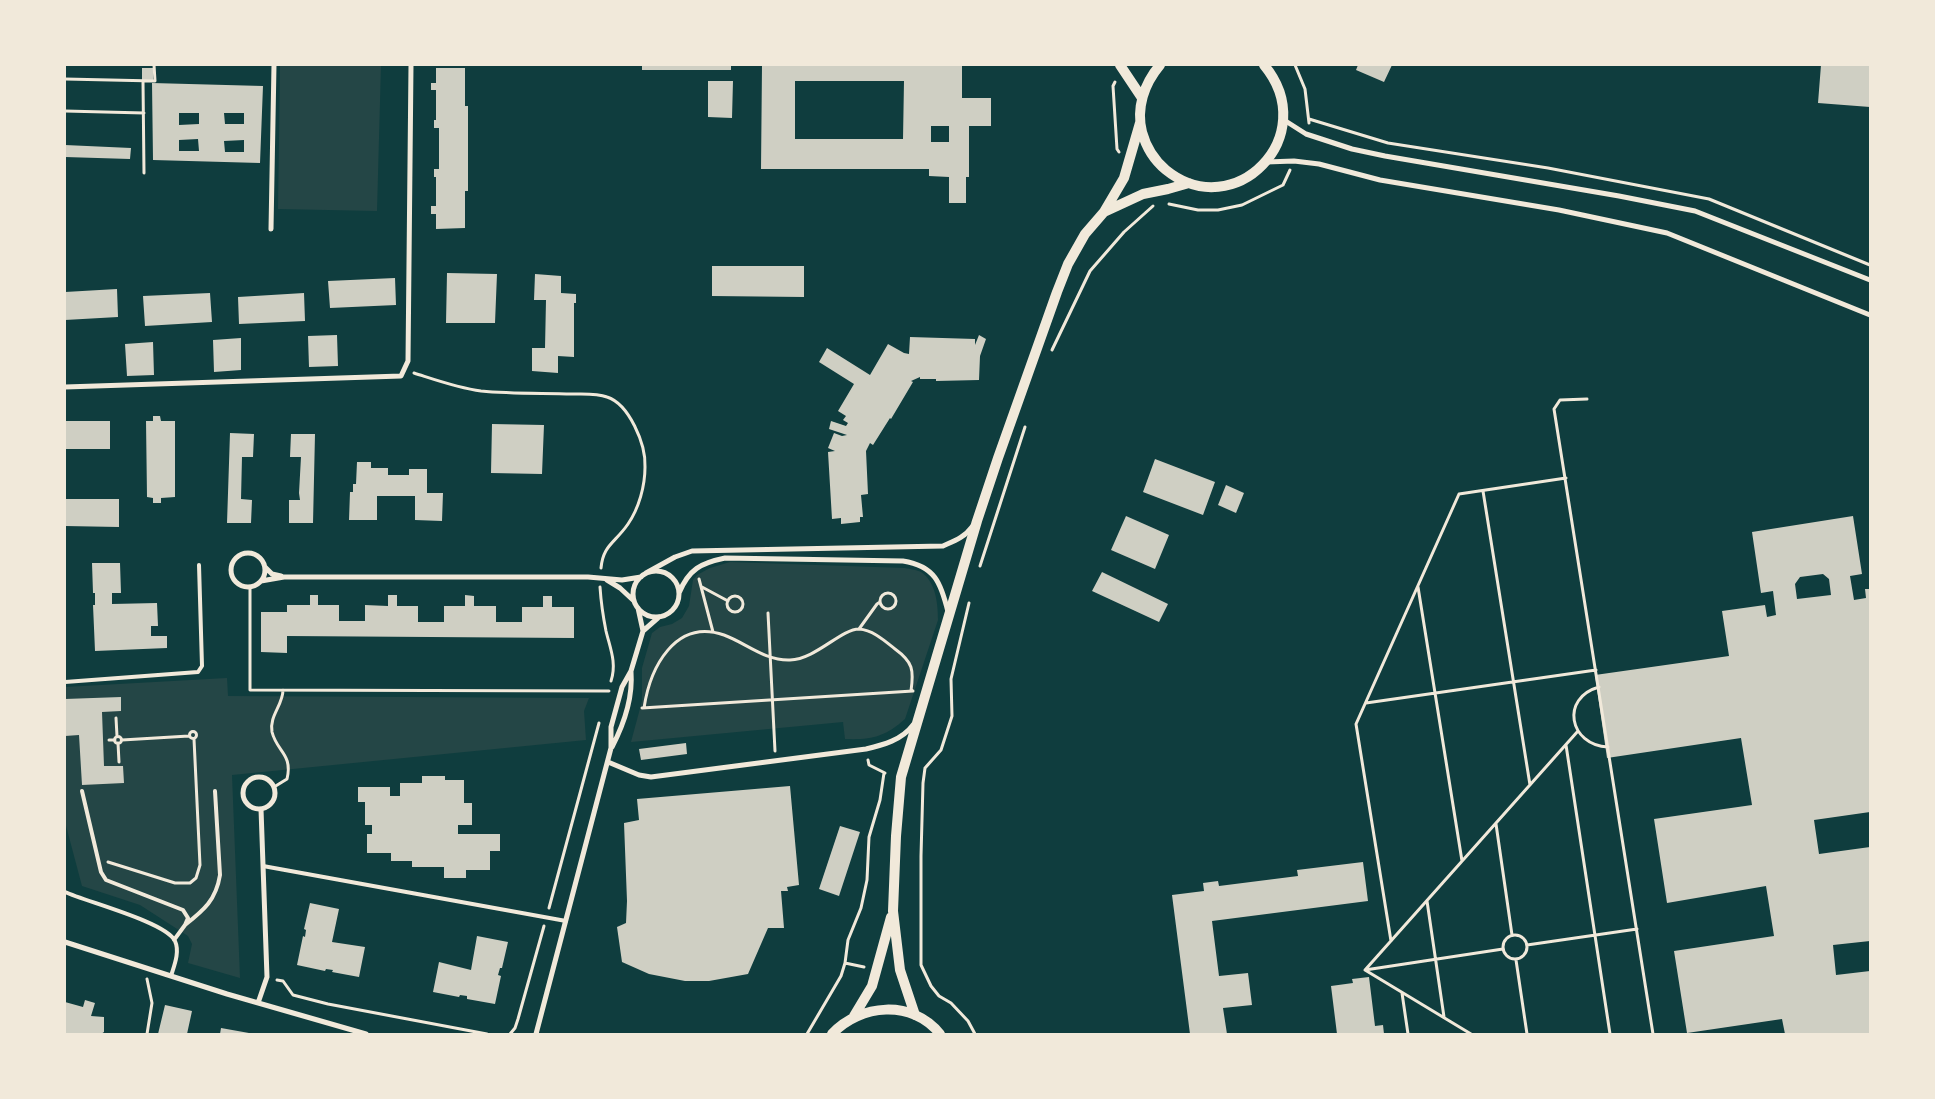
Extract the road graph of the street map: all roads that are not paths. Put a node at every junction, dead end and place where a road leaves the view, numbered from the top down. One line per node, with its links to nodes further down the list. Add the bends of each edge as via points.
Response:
1 (274, 65): 12 (street)
2 (410, 65): 15 (street, via 408,361 402,376)
3 (1120, 65): 6 (main road)
4 (1160, 65): 6 (main road)
5 (1264, 65): 7 (main road, via 1281,95)
6 (1142, 98): 8 (main road)
7 (1284, 120): 9 (main road, via 1276,147); 13 (street, via 1306,134 1352,149 1695,211)
8 (1140, 123): 10 (main road, via 1145,143 1156,160 1170,174); 11 (main road, via 1124,178)
9 (1266, 162): 10 (main road, via 1250,176 1230,184 1209,187); 14 (street, via 1319,164 1380,180 1559,210 1667,233)
10 (1188, 183): 11 (main road, via 1143,194)
11 (1104, 212): 16 (main road, via 1084,234 1068,264)
12 (271, 229)
13 (1870, 280)
14 (1870, 315)
15 (65, 387)
16 (977, 521): 19 (street, via 968,533 943,546 703,549 686,552); 27 (main road)
17 (199, 565): 30 (lane, via 202,666 198,672)
18 (264, 567): 20 (street, via 272,574); 23 (street); 23 (street, via 260,559 250,554 238,556 233,562 231,573 238,584 250,587)
19 (646, 573): 21 (street); 24 (street, via 668,575)
20 (284, 577): 22 (street, via 588,577); 23 (street)
21 (641, 577): 22 (street); 25 (street, via 634,588)
22 (607, 580): 25 (street)
23 (261, 581)
24 (679, 593): 26 (street, via 676,605); 27 (street, via 695,569 714,560 740,557 912,562 929,570 939,582)
25 (636, 605): 26 (street, via 648,615); 28 (street)
26 (660, 616): 28 (street)
27 (949, 616): 31 (main road)
28 (642, 631): 29 (street)
29 (631, 672): 32 (street, via 622,686 612,726); 32 (street, via 632,688 622,729)
30 (65, 682)
31 (920, 716): 33 (street, via 910,730 895,740 866,749 651,777); 39 (main road, via 901,777)
32 (611, 748): 33 (street)
33 (608, 762): 40 (street)
34 (215, 791): 41 (lane, via 218,888 204,910)
35 (82, 792): 41 (lane, via 101,872 106,880 183,910 188,918)
36 (261, 809): 36 (street, via 250,807 244,798 244,788 256,778 267,779 275,792 270,805); 37 (street)
37 (263, 866): 40 (lane); 45 (street, via 267,977)
38 (65, 892): 42 (lane, via 135,917)
39 (892, 911): 46 (main road, via 900,970); 47 (main road, via 872,986)
40 (566, 921): 49 (street)
41 (185, 925): 42 (lane)
42 (174, 940): 44 (lane, via 177,949)
43 (65, 942): 44 (street)
44 (171, 976): 45 (street)
45 (258, 1002): 48 (street)
46 (915, 1015): 47 (main road, via 881,1009); 51 (main road)
47 (854, 1016): 50 (main road)
48 (366, 1034)
49 (536, 1034)
50 (832, 1034)
51 (940, 1034)

